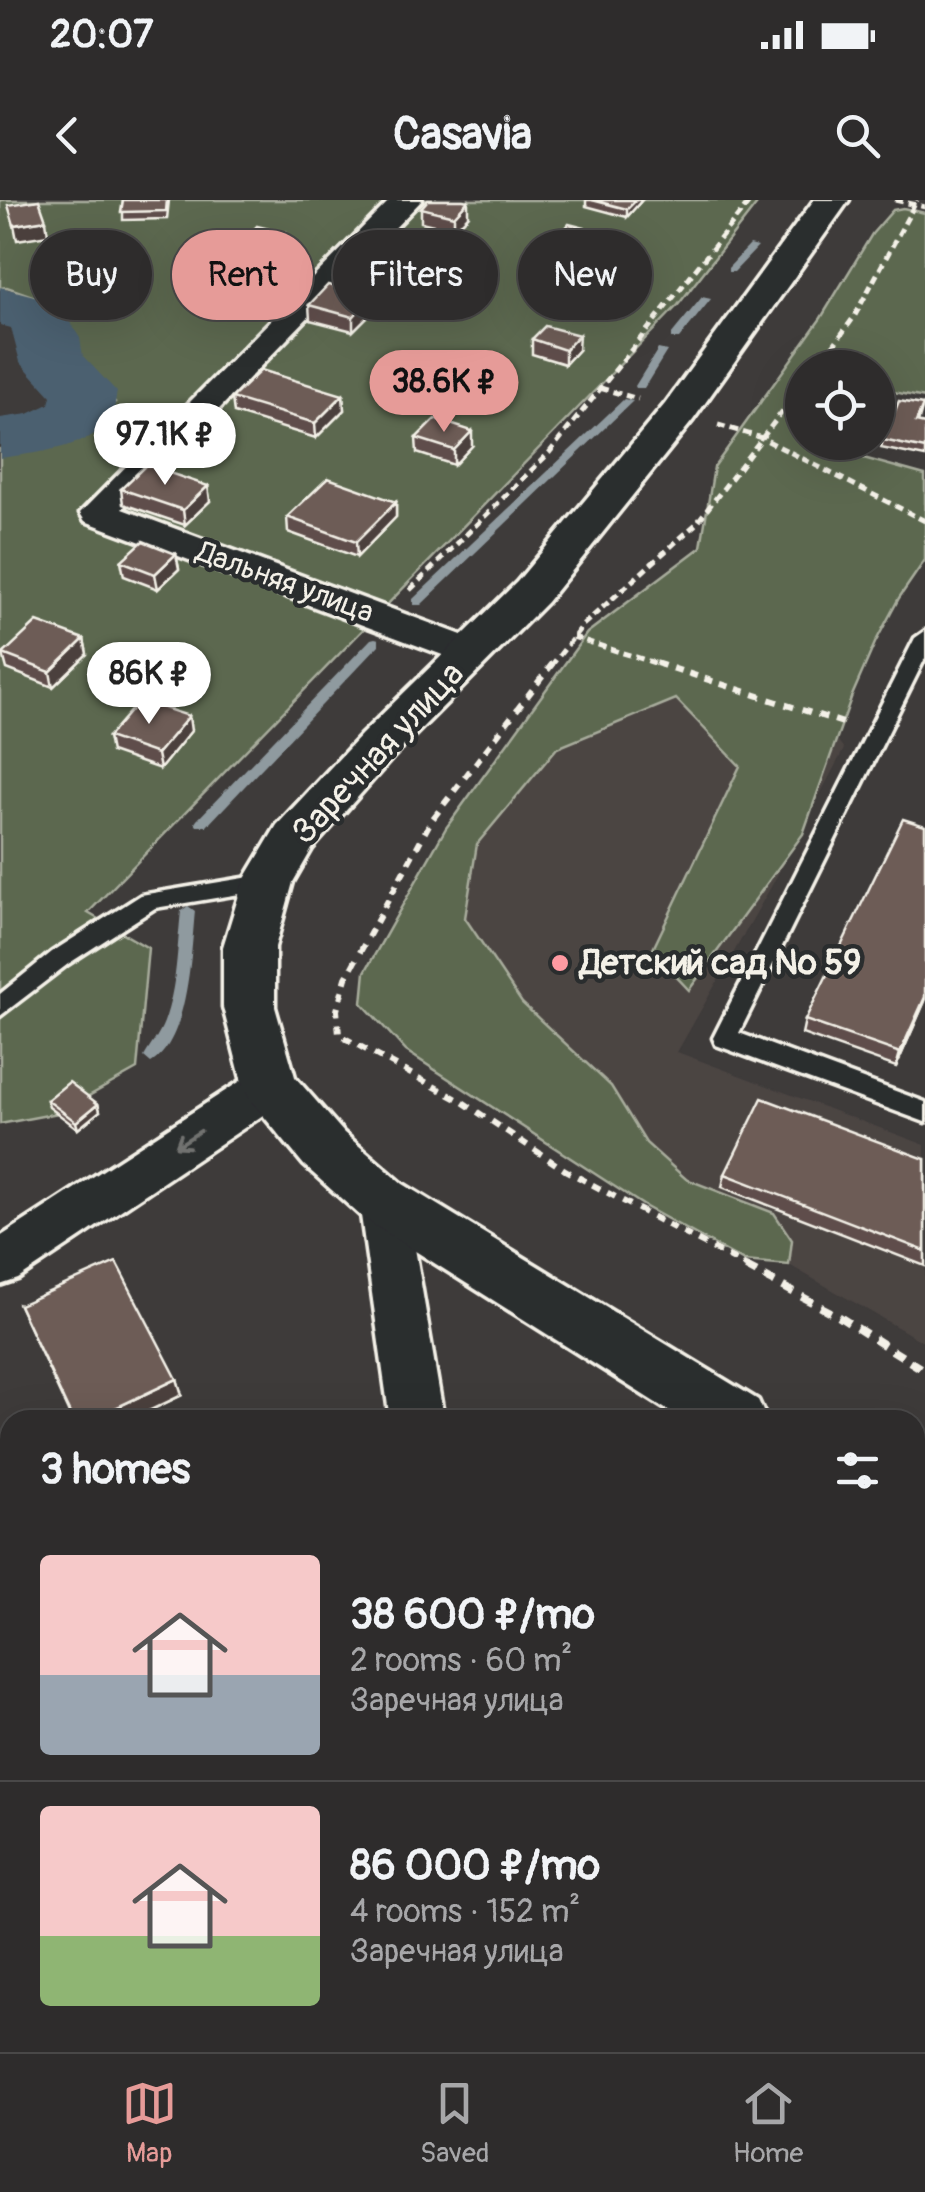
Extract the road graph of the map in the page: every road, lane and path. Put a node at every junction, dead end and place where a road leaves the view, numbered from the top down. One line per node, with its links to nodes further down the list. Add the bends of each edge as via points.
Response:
1 (406, 200): 14 (street, Дальняя улица, via 98,513)
2 (751, 200): 8 (path)
3 (829, 200): 17 (street, Заречная улица, via 644,455 532,592)
4 (895, 200): 5 (path)
5 (916, 202): 6 (path); 7 (path)
6 (925, 207)
7 (830, 350)
8 (600, 388): 9 (path); 14 (path, via 549,452)
9 (644, 401)
10 (785, 408): 12 (path)
11 (729, 429): 12 (path)
12 (762, 438): 13 (path); 15 (path, via 696,524)
13 (925, 521)
14 (384, 618): 17 (street, Дальняя улица)
15 (573, 637): 18 (path); 25 (path, via 431,821 346,978 337,1010 339,1035)
16 (925, 638): 18 (lane)
17 (472, 653): 19 (street, Заречная улица, via 294,837)
18 (877, 734): 22 (lane, via 725,1038)
19 (268, 882): 20 (lane, via 149,901 60,958); 21 (street, Заречная улица, via 249,947 249,987)
20 (0, 1007)
21 (270, 1086): 23 (street, Заречная улица, via 324,1149); 24 (street, one-way to 24)
22 (925, 1112)
23 (383, 1200): 26 (street); 27 (street, Заречная улица)
24 (0, 1264)
25 (925, 1371)
26 (415, 1410)
27 (720, 1410)

